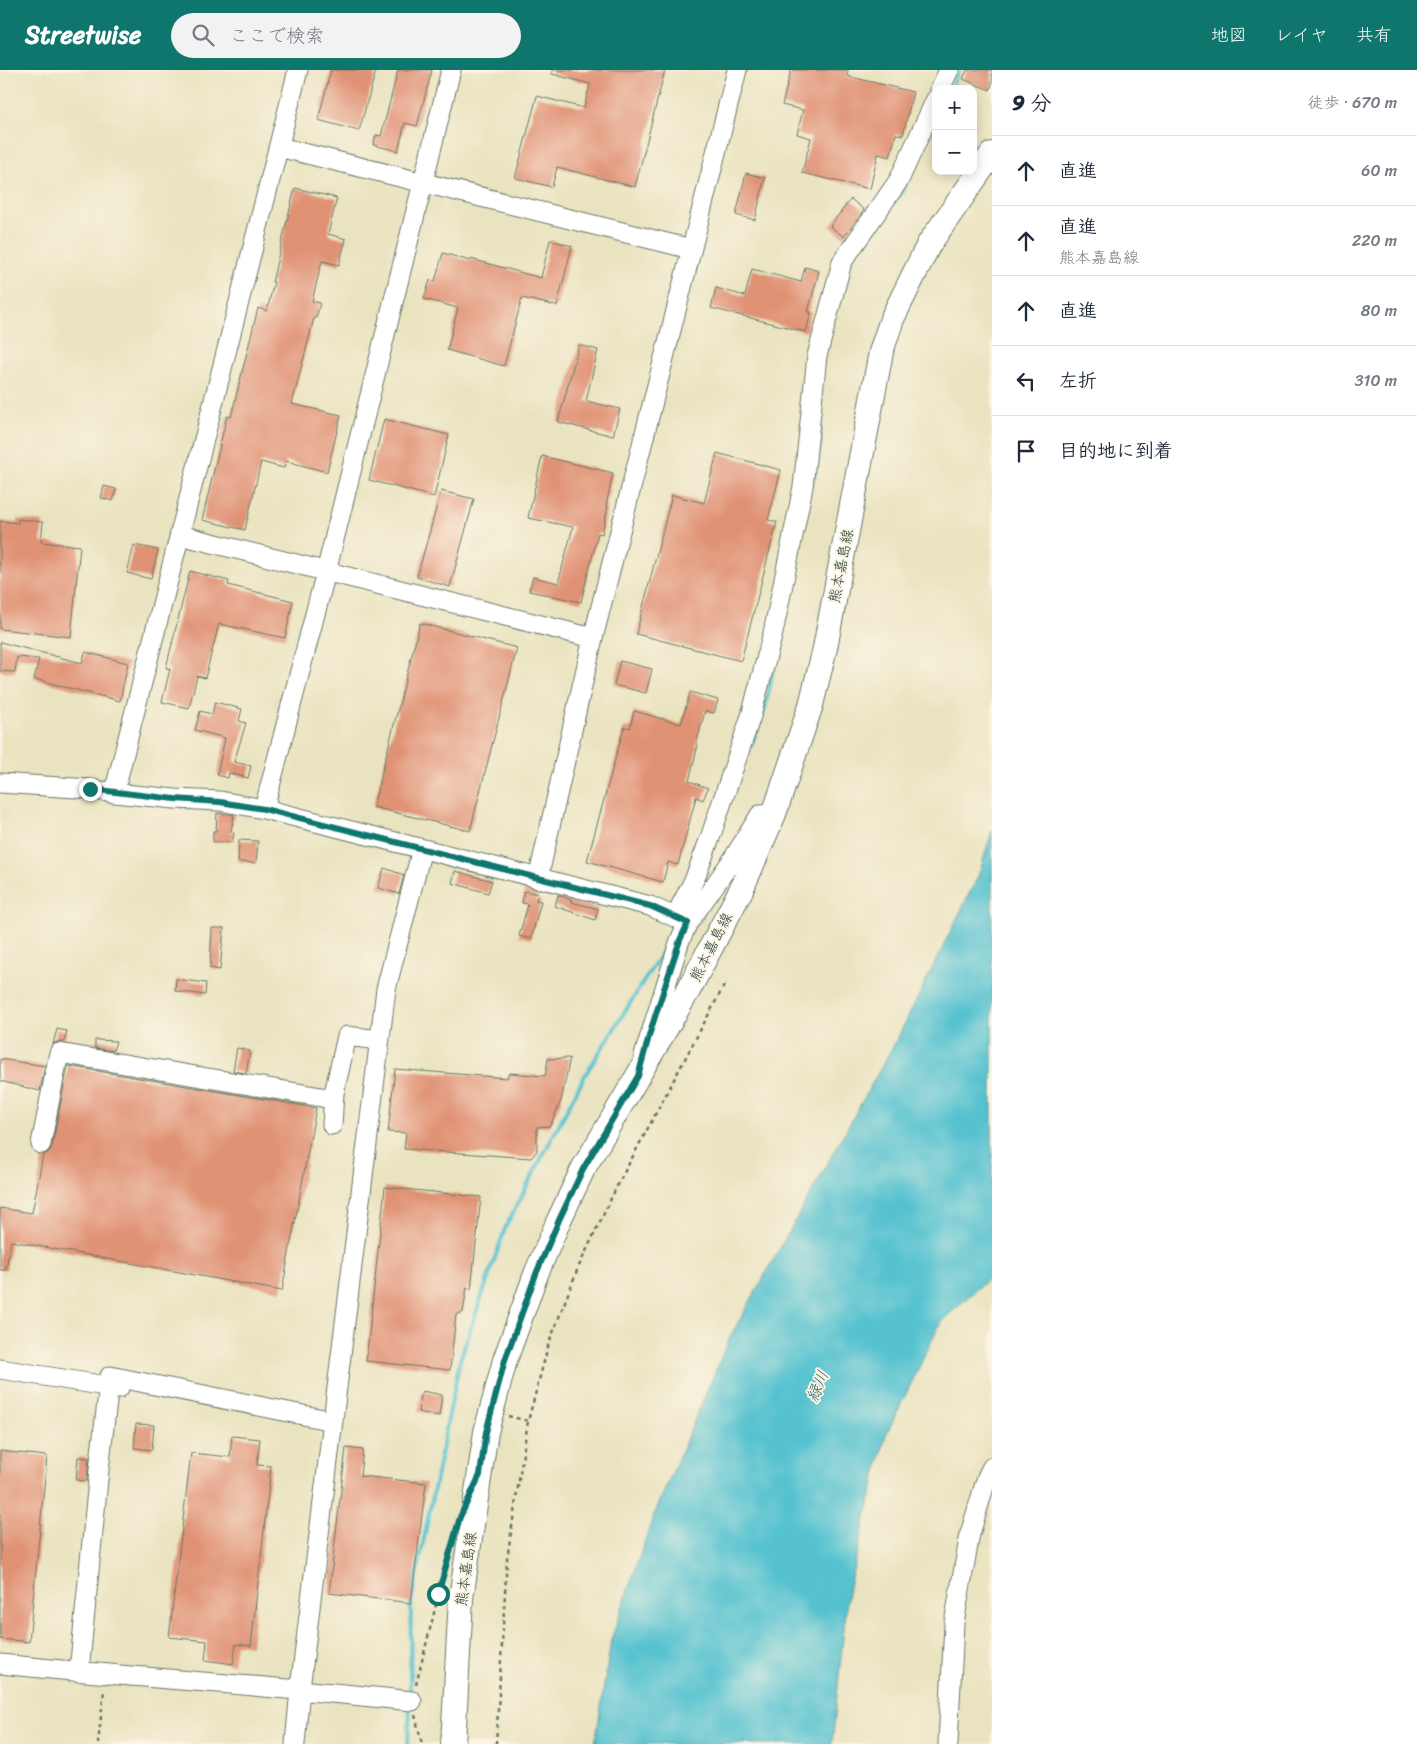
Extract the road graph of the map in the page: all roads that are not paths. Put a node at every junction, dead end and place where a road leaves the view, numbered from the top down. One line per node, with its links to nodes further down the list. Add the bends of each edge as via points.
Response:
1 (298, 70): 7 (street)
2 (451, 70): 9 (street)
3 (737, 70): 10 (street)
4 (949, 70): 5 (street)
5 (942, 85)
6 (932, 108): 20 (street, via 899,180 842,262 817,356 803,487 773,633 751,716)
7 (279, 146): 9 (street); 11 (street)
8 (992, 154): 17 (main road, 熊本嘉島線, via 930,244 892,319 882,352 825,648 811,705)
9 (422, 183): 10 (street); 12 (street)
10 (691, 249): 13 (street)
11 (180, 535): 12 (street); 15 (street)
12 (326, 572): 13 (street); 16 (street)
13 (593, 638): 19 (street)
14 (0, 784): 15 (street)
15 (114, 793): 16 (street)
16 (264, 809): 18 (street)
17 (774, 814): 20 (street, via 760,815 733,859); 22 (main road, 熊本嘉島線, via 711,948)
18 (422, 849): 19 (street); 21 (street, via 386,989)
19 (538, 878): 20 (street, via 650,906)
20 (681, 920): 22 (street, via 680,940)
21 (379, 1040): 23 (street, via 346,1036); 28 (street)
22 (638, 1076): 36 (main road, 熊本嘉島線, via 583,1169 559,1220 505,1360 486,1432 461,1598)
23 (334, 1099): 24 (street); 25 (street, via 59,1053)
24 (332, 1125)
25 (41, 1144)
26 (0, 1369): 27 (street)
27 (108, 1387): 28 (street, via 110,1376); 32 (street)
28 (333, 1421): 33 (street)
29 (992, 1467): 30 (street)
30 (988, 1482): 37 (street, via 970,1534 954,1623)
31 (0, 1664): 32 (street)
32 (79, 1672): 33 (street)
33 (300, 1689): 34 (street); 35 (street)
34 (412, 1701)
35 (295, 1744)
36 (454, 1744)
37 (948, 1744)

